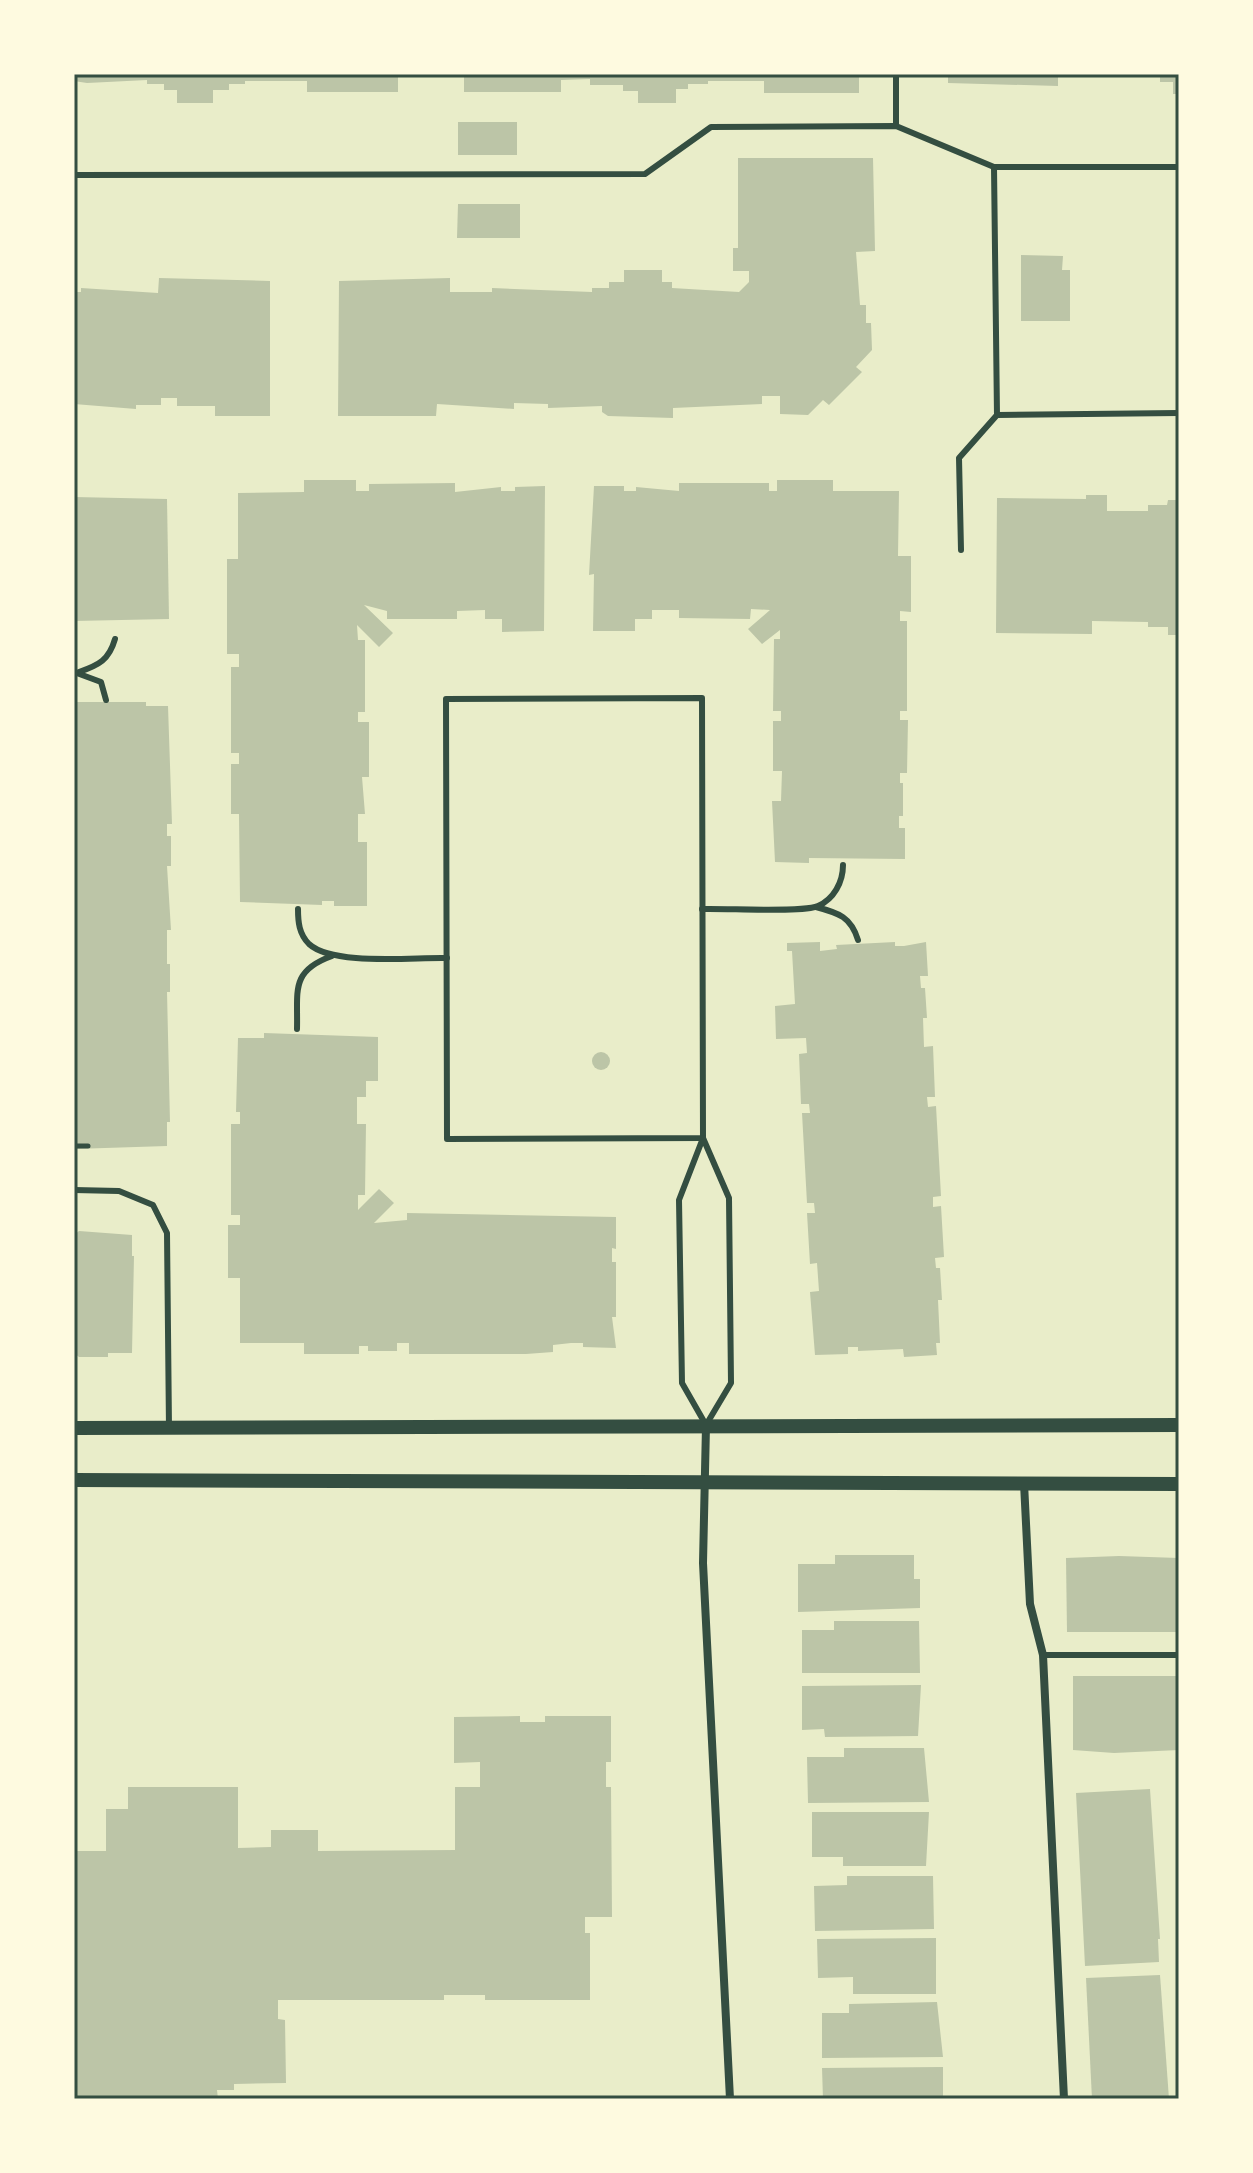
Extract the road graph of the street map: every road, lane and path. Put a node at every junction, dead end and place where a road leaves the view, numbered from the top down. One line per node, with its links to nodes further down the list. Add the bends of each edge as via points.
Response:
1 (896, 74): 2 (lane)
2 (896, 126): 3 (lane); 5 (lane, via 711,127 645,174)
3 (994, 167): 4 (lane); 7 (lane)
4 (1179, 167)
5 (74, 175)
6 (1179, 413): 7 (lane)
7 (997, 415): 8 (lane, via 959,458)
8 (961, 550)
9 (115, 639): 10 (lane, via 110,655 99,665)
10 (76, 672): 11 (lane, via 101,682)
11 (106, 700)
12 (843, 865): 13 (lane, via 835,893)
13 (816, 907): 15 (lane); 16 (lane, via 839,913 853,924)
14 (298, 909): 17 (lane, via 298,927 309,944)
15 (702, 909): 18 (lane, via 702,698 446,699); 20 (lane)
16 (858, 940)
17 (332, 956): 18 (lane); 19 (lane, via 310,964 298,981)
18 (447, 958): 20 (lane, via 447,1139)
19 (297, 1029)
20 (703, 1138): 24 (lane, via 679,1200 682,1383); 24 (lane, via 729,1198 730,1229 731,1383)
21 (74, 1146): 22 (path)
22 (88, 1146)
23 (74, 1190): 27 (lane, via 119,1191 153,1205 167,1233)
24 (706, 1425): 25 (street); 27 (street); 29 (street)
25 (1179, 1425)
26 (74, 1428): 27 (street)
27 (169, 1428)
28 (74, 1480): 29 (street)
29 (707, 1482): 30 (street); 34 (street, via 703,1563)
30 (1024, 1483): 31 (street); 32 (street, via 1030,1604)
31 (1179, 1484)
32 (1043, 1655): 33 (lane); 35 (street)
33 (1179, 1655)
34 (730, 2099)
35 (1064, 2099)

